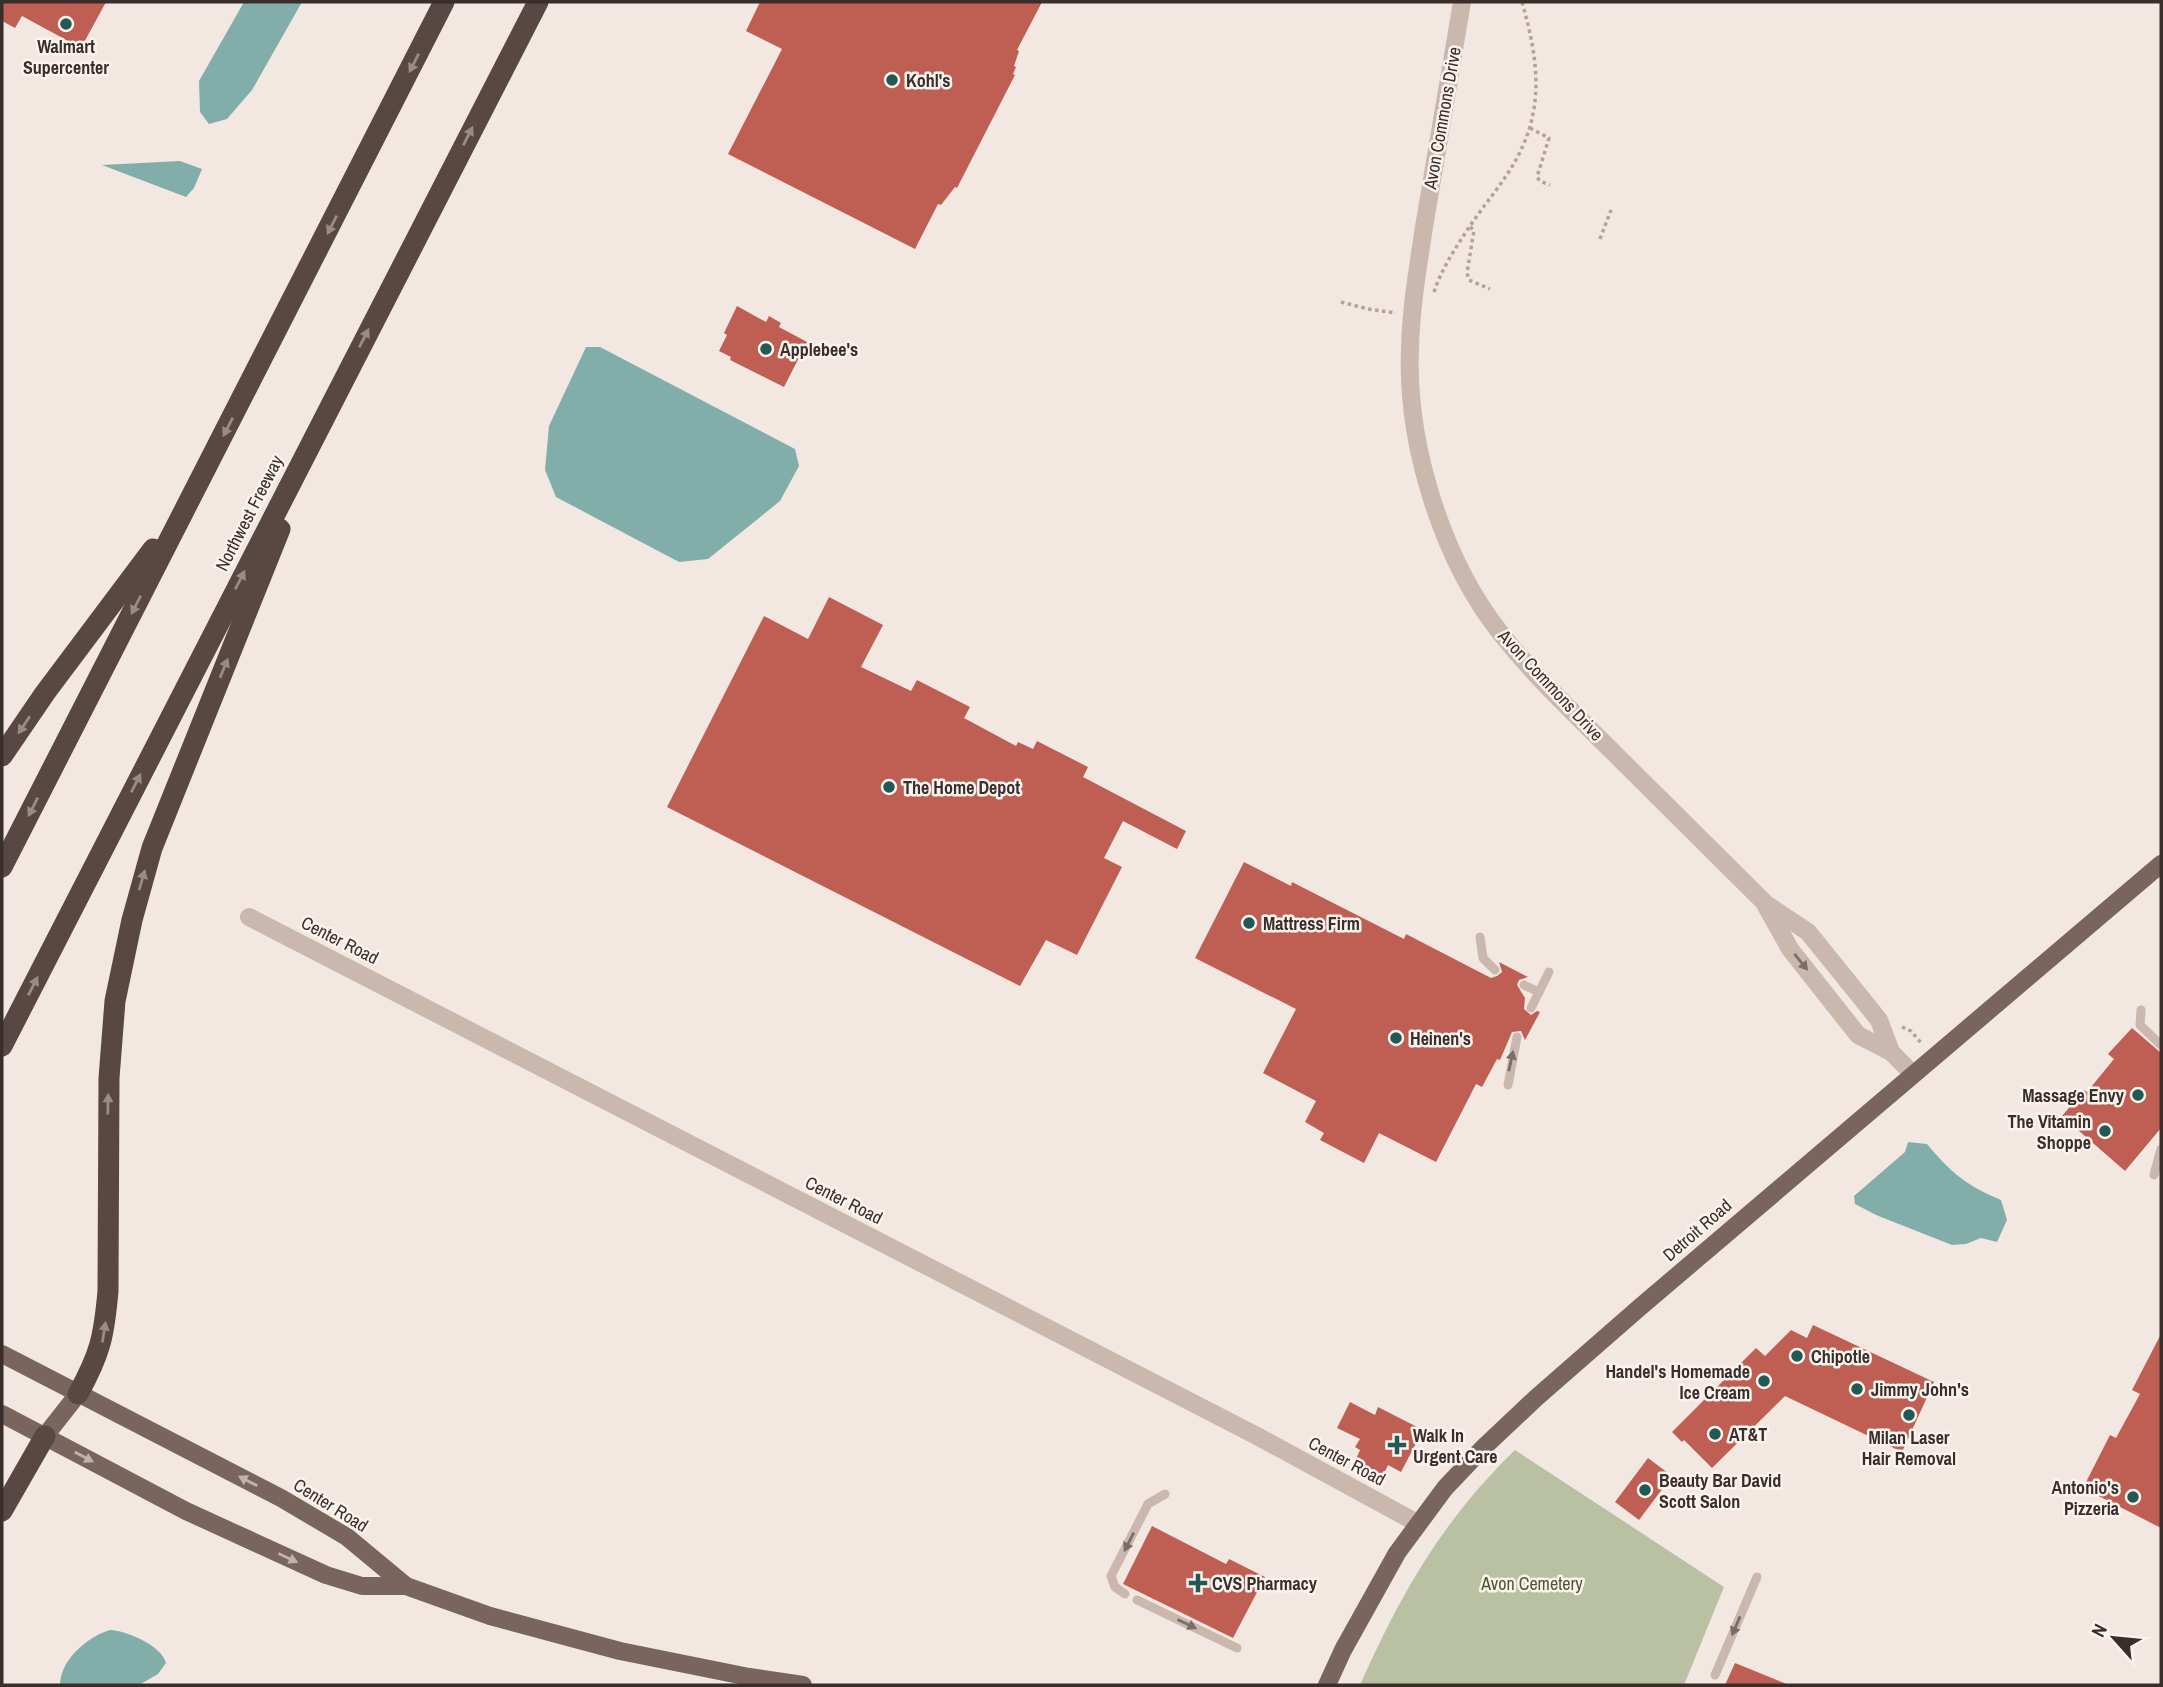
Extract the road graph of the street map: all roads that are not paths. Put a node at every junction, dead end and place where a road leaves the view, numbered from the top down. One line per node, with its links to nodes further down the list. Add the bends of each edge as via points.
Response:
1 (444, 2): 5 (highway, one-way to 5)
2 (538, 2): 4 (highway, Northwest Freeway, one-way to 2)
3 (1462, 2): 9 (street, Avon Commons Drive, via 1413,315 1410,368 1419,447 1432,496 1453,553 1501,634 1537,676)
4 (333, 399): 20 (highway, Northwest Freeway, one-way to 4); 27 (highway, one-way to 4, via 93,1366 106,1320 112,1038 122,962 141,884)
5 (190, 501): 6 (highway, one-way to 6); 8 (highway, one-way to 8)
6 (2, 756)
7 (2161, 864): 22 (main road, Detroit Road)
8 (2, 867)
9 (1766, 904): 21 (street, Avon Commons Drive, via 1808,932 1879,1020); 21 (street, Avon Commons Drive, one-way to 21, via 1790,949 1858,1035)
10 (250, 917): 32 (street, Center Road)
11 (1480, 937): 12 (lane, via 1483,958)
12 (1495, 970)
13 (1549, 972): 15 (lane)
14 (1524, 985): 15 (lane)
15 (1539, 992): 16 (lane)
16 (1531, 1007)
17 (2141, 1010): 19 (lane, via 2140,1025)
18 (1517, 1037): 23 (lane, one-way to 18)
19 (2161, 1045)
20 (2, 1046)
21 (1891, 1052): 22 (street, Avon Commons Drive)
22 (1913, 1074): 32 (main road, Detroit Road, via 1536,1398 1465,1466)
23 (1507, 1085)
24 (2161, 1149): 25 (lane)
25 (2154, 1175)
26 (2, 1354): 27 (main road, Center Road)
27 (78, 1394): 29 (main road); 34 (main road, Center Road, one-way to 27, via 347,1537 281,1498)
28 (2, 1414): 29 (main road, Center Road)
29 (45, 1436): 31 (highway); 34 (main road, Center Road, one-way to 34, via 186,1511 326,1576 362,1586)
30 (1165, 1494): 35 (lane, one-way to 35, via 1148,1504 1111,1576 1115,1587)
31 (2, 1511)
32 (1417, 1523): 40 (main road, Detroit Road, via 1382,1578)
33 (1757, 1577): 38 (lane, one-way to 38)
34 (406, 1586): 39 (main road, Center Road, via 490,1616 620,1651)
35 (1125, 1594)
36 (1137, 1600): 37 (lane, one-way to 37)
37 (1237, 1648)
38 (1715, 1675)
39 (803, 1685)
40 (1327, 1685)

